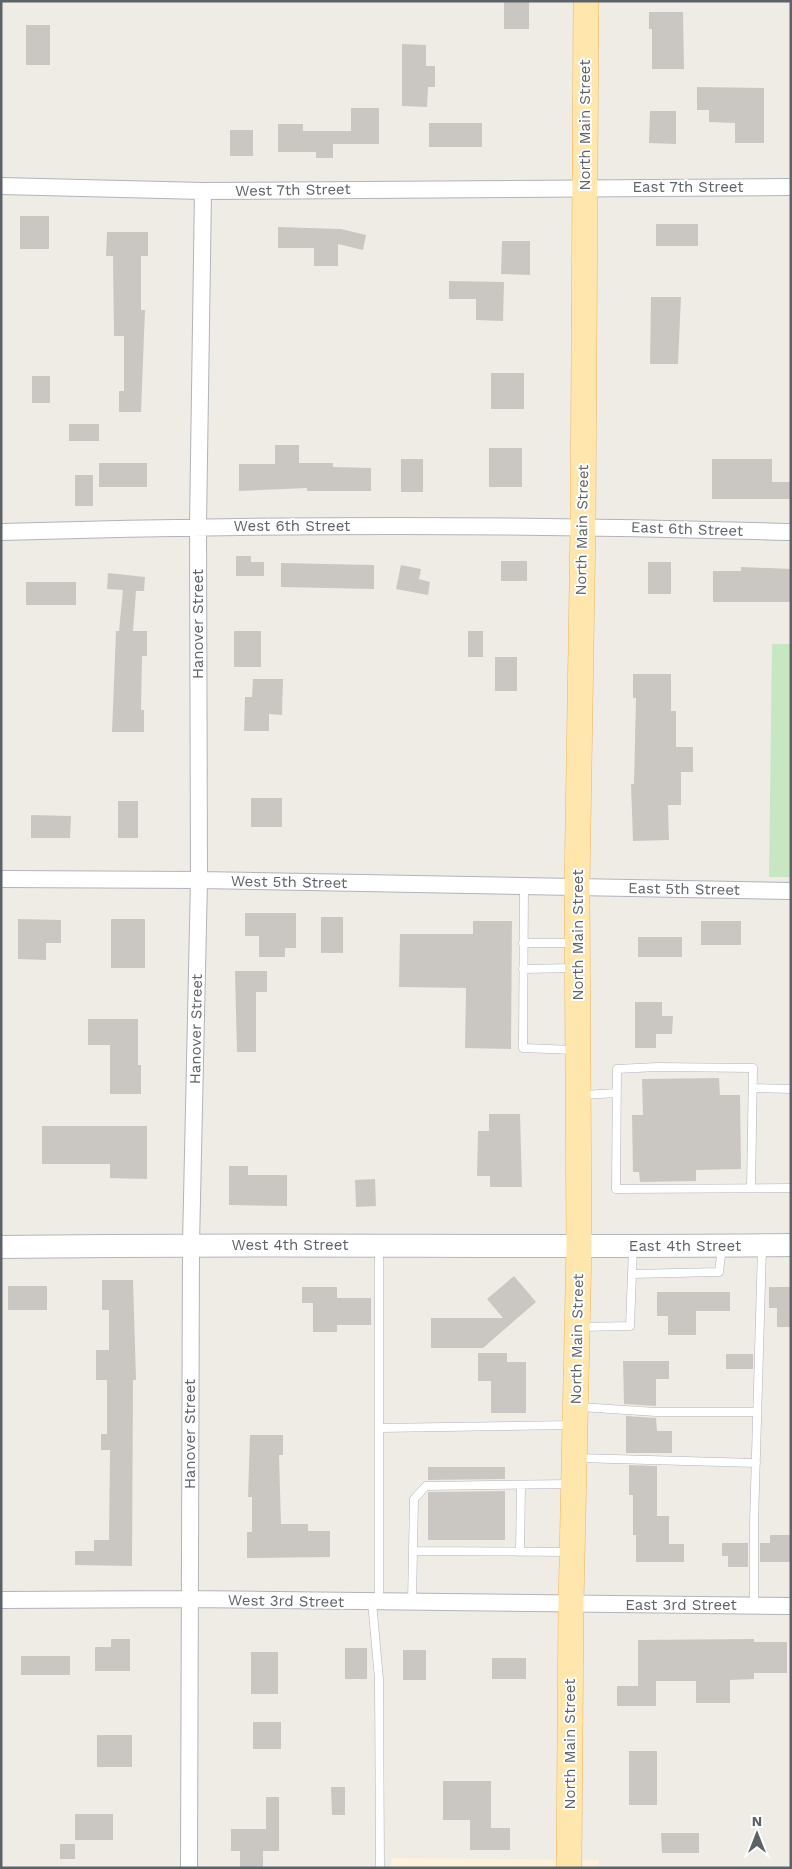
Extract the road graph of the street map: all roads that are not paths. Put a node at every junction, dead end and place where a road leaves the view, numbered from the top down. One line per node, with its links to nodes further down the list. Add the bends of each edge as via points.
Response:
1 (586, 1): 3 (main road, North Main Street)
2 (1, 186): 5 (street, West 7th Street)
3 (585, 187): 4 (street, East 7th Street); 5 (street, West 7th Street); 7 (main road, North Main Street)
4 (791, 187)
5 (203, 191): 6 (street, Hanover Street)
6 (198, 526): 7 (street, West 6th Street); 8 (street, West 6th Street); 11 (street, Hanover Street)
7 (583, 526): 9 (street, East 6th Street); 13 (main road, North Main Street)
8 (1, 532)
9 (791, 532)
10 (1, 879): 11 (street, West 5th Street)
11 (199, 880): 12 (street, West 5th Street); 26 (street, Hanover Street)
12 (524, 886): 13 (street, West 5th Street); 15 (lane)
13 (577, 888): 14 (street, East 5th Street); 16 (main road, North Main Street)
14 (791, 891)
15 (523, 942): 16 (lane); 18 (lane)
16 (578, 943): 17 (main road, North Main Street)
17 (578, 968): 18 (lane); 19 (main road, North Main Street)
18 (523, 969): 19 (lane, via 523,1048)
19 (578, 1050): 23 (main road, North Main Street)
20 (753, 1088): 21 (lane); 22 (lane, via 753,1068 657,1067 617,1069); 24 (lane)
21 (791, 1089)
22 (617, 1093): 23 (lane); 24 (lane, via 616,1189)
23 (578, 1095): 33 (main road, North Main Street)
24 (750, 1188): 25 (lane)
25 (791, 1188)
26 (192, 1244): 28 (main road, West 4th Street); 32 (main road, West 4th Street); 46 (street, Hanover Street)
27 (791, 1245): 31 (main road, East 4th Street)
28 (379, 1246): 33 (main road, West 4th Street); 38 (lane)
29 (633, 1246): 30 (main road, East 4th Street); 33 (main road, East 4th Street); 34 (lane)
30 (722, 1246): 31 (main road, East 4th Street); 34 (lane, via 719,1272)
31 (762, 1246): 36 (lane)
32 (1, 1247)
33 (579, 1247): 35 (main road, North Main Street)
34 (632, 1274): 35 (lane, via 630,1326)
35 (577, 1327): 37 (main road, North Main Street)
36 (756, 1412): 37 (lane); 40 (lane)
37 (575, 1416): 38 (lane); 39 (main road, North Main Street)
38 (380, 1428): 48 (lane)
39 (574, 1458): 40 (lane); 41 (main road, North Main Street)
40 (756, 1463): 51 (lane)
41 (573, 1484): 42 (lane); 45 (main road, North Main Street)
42 (521, 1485): 43 (lane, via 426,1486 414,1499); 44 (lane)
43 (413, 1551): 44 (lane); 49 (lane)
44 (520, 1552): 45 (lane)
45 (572, 1552): 50 (main road, North Main Street)
46 (188, 1599): 47 (street, West 3rd Street); 48 (street, West 3rd Street); 53 (street, Hanover Street)
47 (1, 1600)
48 (375, 1602): 49 (street, West 3rd Street); 54 (lane)
49 (412, 1602): 50 (street, West 3rd Street)
50 (571, 1604): 51 (street, East 3rd Street); 55 (main road, North Main Street)
51 (754, 1605): 52 (street, East 3rd Street)
52 (791, 1606)
53 (189, 1868)
54 (380, 1868)
55 (569, 1868)

